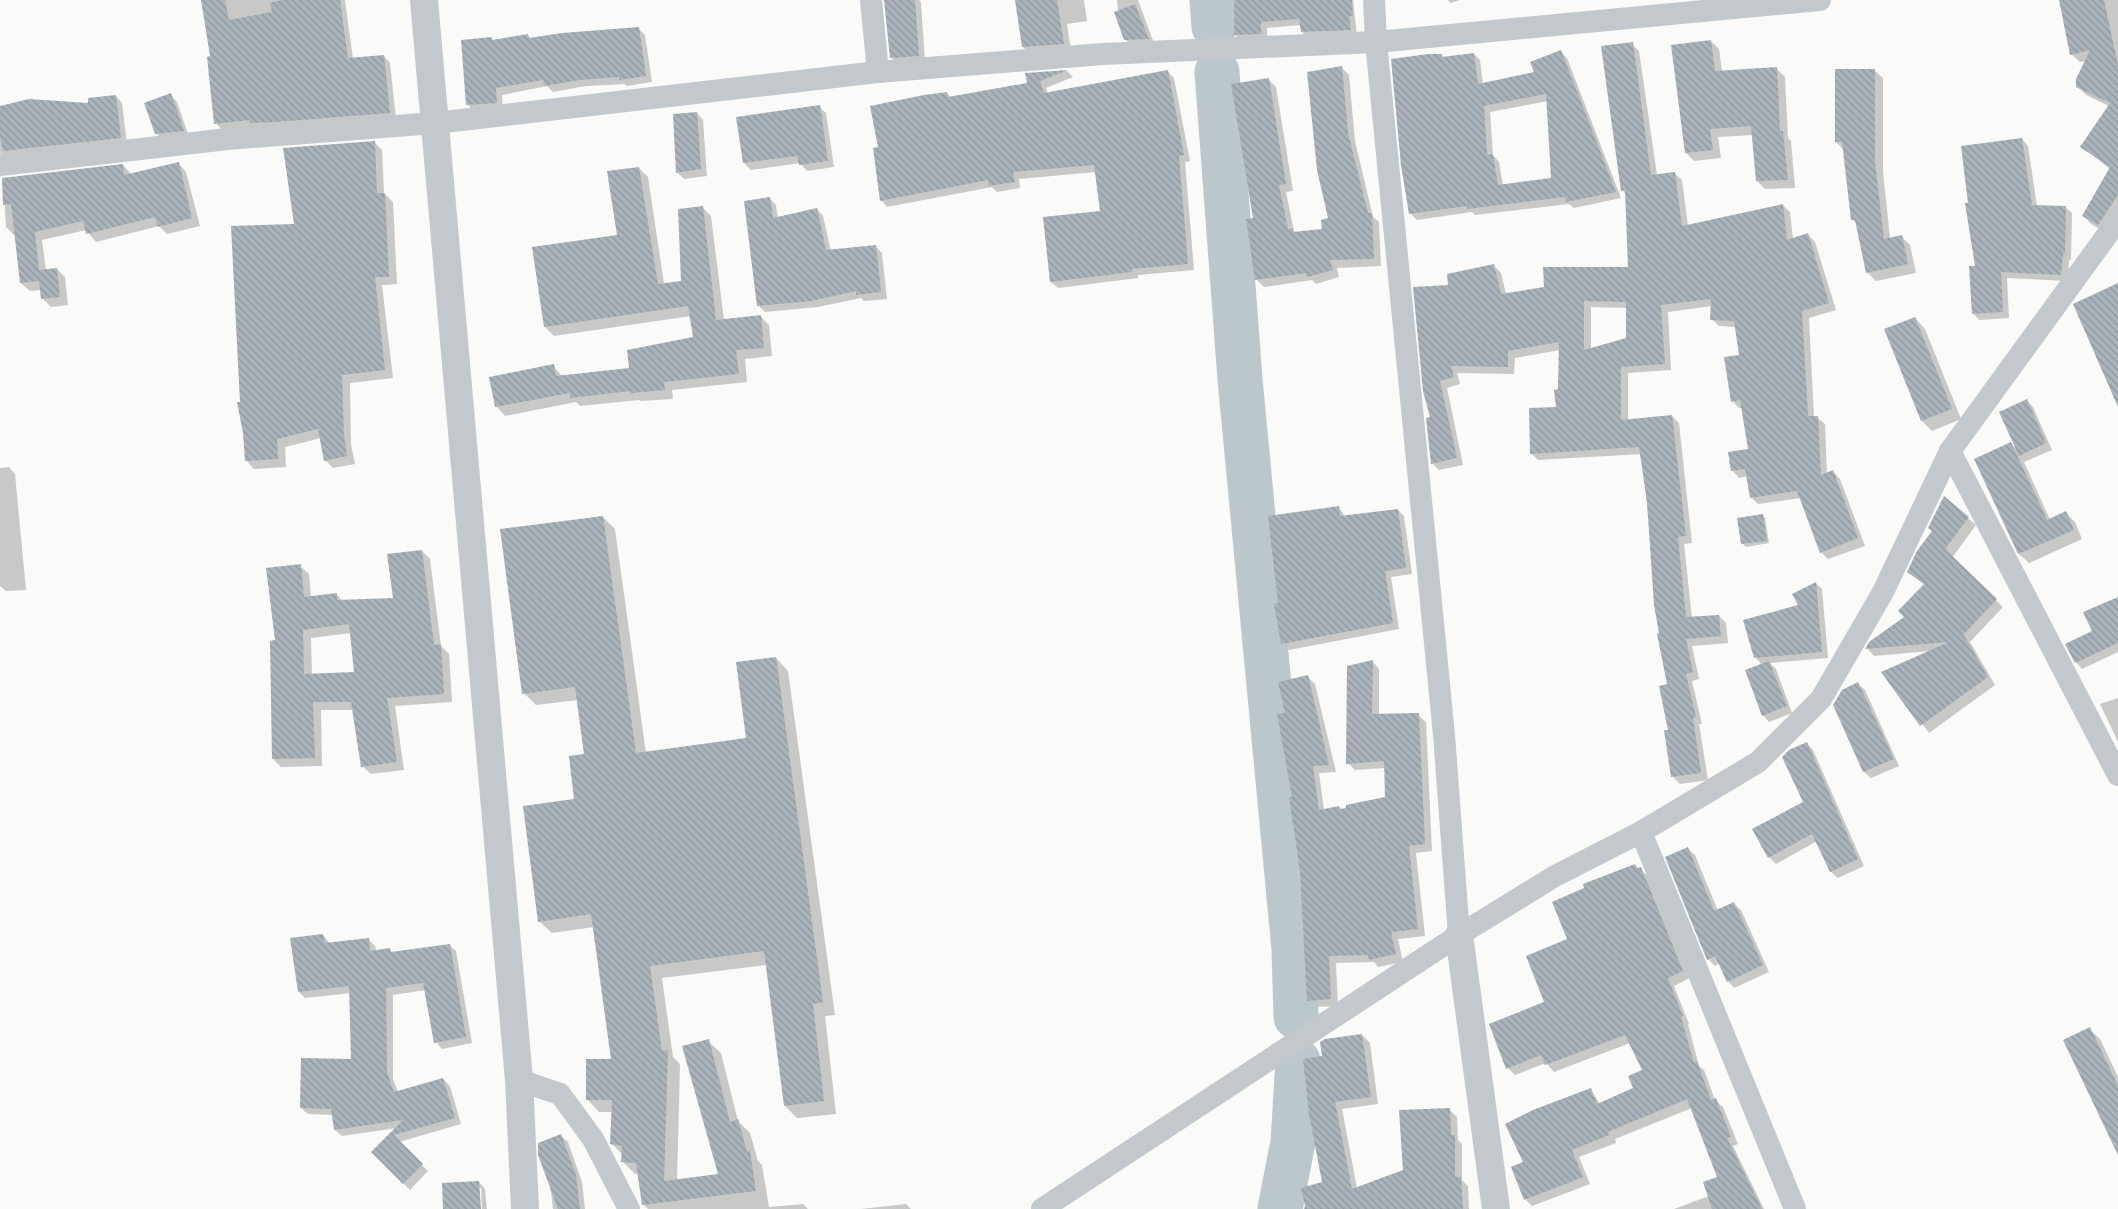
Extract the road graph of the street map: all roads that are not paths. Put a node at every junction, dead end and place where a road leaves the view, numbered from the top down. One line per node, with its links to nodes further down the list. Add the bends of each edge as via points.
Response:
1 (424, 0): 7 (street)
2 (871, 0): 6 (street)
3 (1374, 0): 5 (street)
4 (1820, 0): 5 (street)
5 (1376, 42): 6 (street, via 1103,54); 13 (street, via 1443,725)
6 (878, 72): 7 (street)
7 (435, 122): 8 (street, via 228,139); 14 (street)
8 (0, 165)
9 (2118, 220): 10 (street)
10 (1950, 451): 11 (street); 12 (street, via 1883,592 1821,698 1758,762)
11 (2118, 775)
12 (1641, 832): 13 (street, via 1554,876); 19 (street)
13 (1459, 935): 17 (street); 18 (street)
14 (518, 1080): 15 (street); 16 (street, via 560,1094 593,1139)
15 (525, 1209)
16 (629, 1209)
17 (1042, 1209)
18 (1496, 1209)
19 (1796, 1209)

